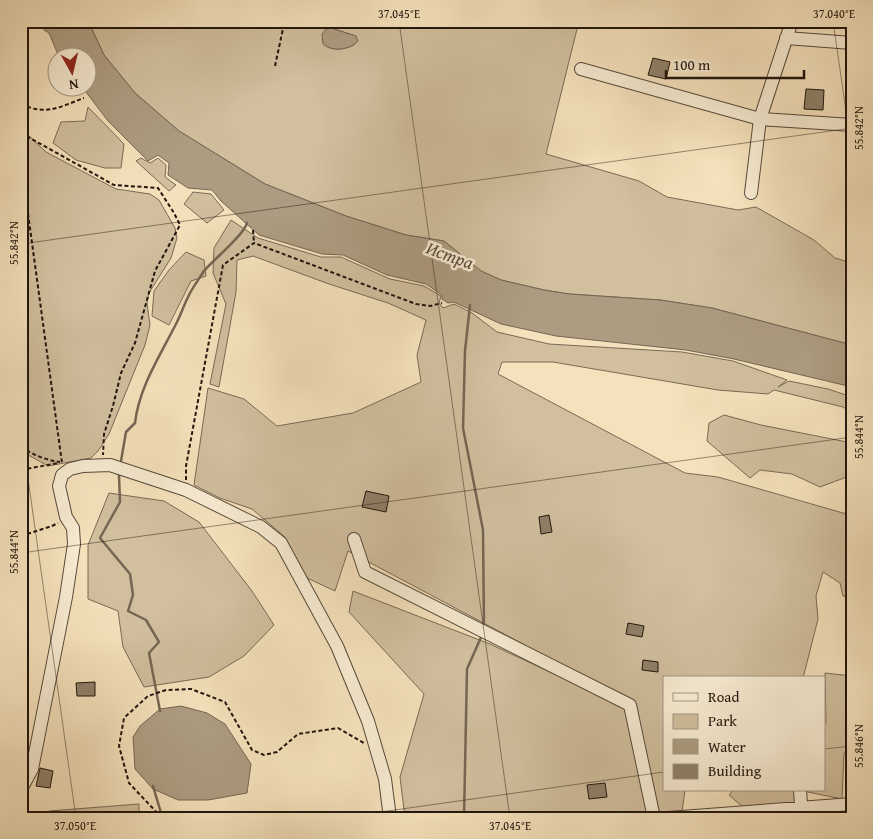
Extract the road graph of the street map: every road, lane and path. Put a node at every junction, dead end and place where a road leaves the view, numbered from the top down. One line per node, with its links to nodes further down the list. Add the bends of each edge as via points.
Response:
1 (288, 21): 5 (path, via 284,24)
2 (792, 21): 3 (street)
3 (786, 38): 4 (street); 9 (street)
4 (852, 43)
5 (274, 66)
6 (581, 69): 9 (street)
7 (84, 98): 8 (path, via 52,109 35,110)
8 (21, 104)
9 (760, 119): 10 (street); 13 (street)
10 (852, 125)
11 (21, 133): 19 (path, via 114,185 158,188 180,225 155,271 134,343 121,373 104,434 104,456)
12 (21, 162): 18 (path)
13 (751, 193)
14 (253, 230): 15 (path)
15 (254, 243): 16 (path, via 416,304 430,306); 21 (path, via 223,265 186,466)
16 (442, 303)
17 (21, 447): 18 (path)
18 (66, 466): 19 (street); 20 (path); 22 (street, via 59,486)
19 (110, 466): 21 (street)
20 (21, 470)
21 (186, 490): 25 (street, via 261,527 281,543 337,646)
22 (66, 517): 23 (path, via 52,526); 26 (street, via 73,528 74,544 66,597 32,769)
23 (21, 536)
24 (354, 539): 32 (street, via 365,572 630,705)
25 (376, 748): 30 (path, via 338,728 298,734 277,752 264,755 252,750 224,702 191,689 166,690 148,696 124,718 119,746 129,783); 31 (street, via 385,779)
26 (21, 784)
27 (800, 792): 29 (street)
28 (852, 804): 29 (street)
29 (802, 813): 33 (street)
30 (162, 818)
31 (390, 818)
32 (654, 818)
33 (668, 818)

